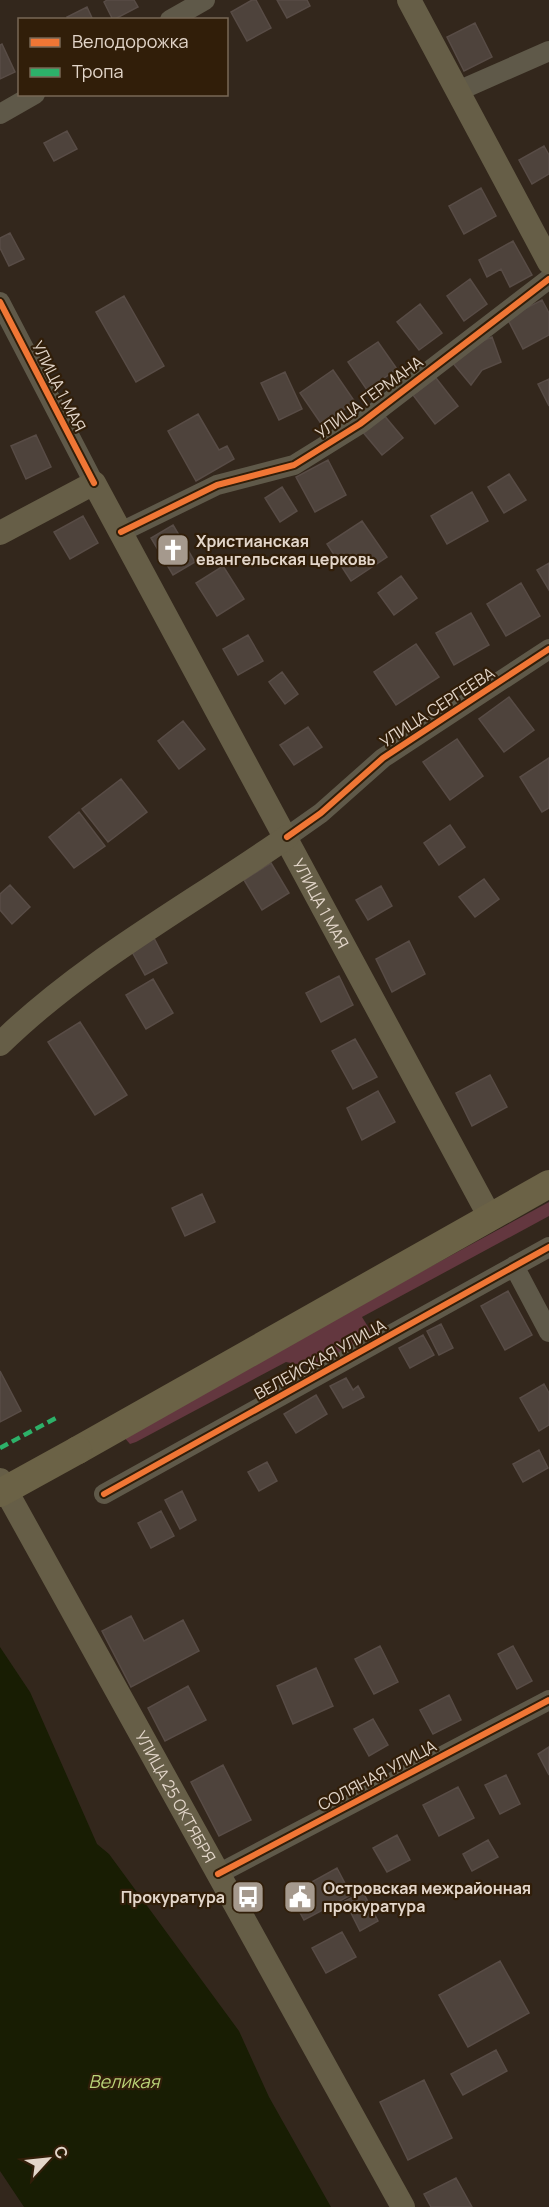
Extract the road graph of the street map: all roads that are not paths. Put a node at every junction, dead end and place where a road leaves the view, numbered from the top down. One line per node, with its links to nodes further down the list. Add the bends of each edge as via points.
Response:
1 (205, 0): 3 (street)
2 (409, 0): 5 (main road)
3 (174, 18)
4 (549, 51): 5 (street)
5 (458, 91): 8 (main road)
6 (31, 96): 7 (street)
7 (0, 114)
8 (549, 262)
9 (549, 279): 12 (street, УЛИЦА ГЕРМАНА, via 360,424 294,465 217,485)
10 (0, 302): 11 (street, УЛИЦА 1 МАЯ)
11 (94, 483): 12 (main road, УЛИЦА 1 МАЯ); 13 (main road)
12 (121, 532): 15 (main road, УЛИЦА 1 МАЯ)
13 (0, 533)
14 (549, 650): 15 (street, УЛИЦА СЕРГЕЕВА, via 383,758 321,813)
15 (287, 837): 16 (main road, УЛИЦА СЕРГЕЕВА, via 88,968 34,1010); 18 (main road, УЛИЦА 1 МАЯ)
16 (0, 1044)
17 (549, 1184): 18 (highway)
18 (490, 1217): 23 (highway, bridge)
19 (549, 1247): 20 (street, ВЕЛЕЙСКАЯ УЛИЦА)
20 (514, 1266): 21 (street); 24 (street, ВЕЛЕЙСКАЯ УЛИЦА)
21 (549, 1332)
22 (0, 1480): 26 (main road, УЛИЦА 25 ОКТЯБРЯ)
23 (0, 1493)
24 (104, 1494)
25 (549, 1700): 26 (street, СОЛЯНАЯ УЛИЦА)
26 (218, 1874): 27 (main road, УЛИЦА 25 ОКТЯБРЯ)
27 (403, 2207)

